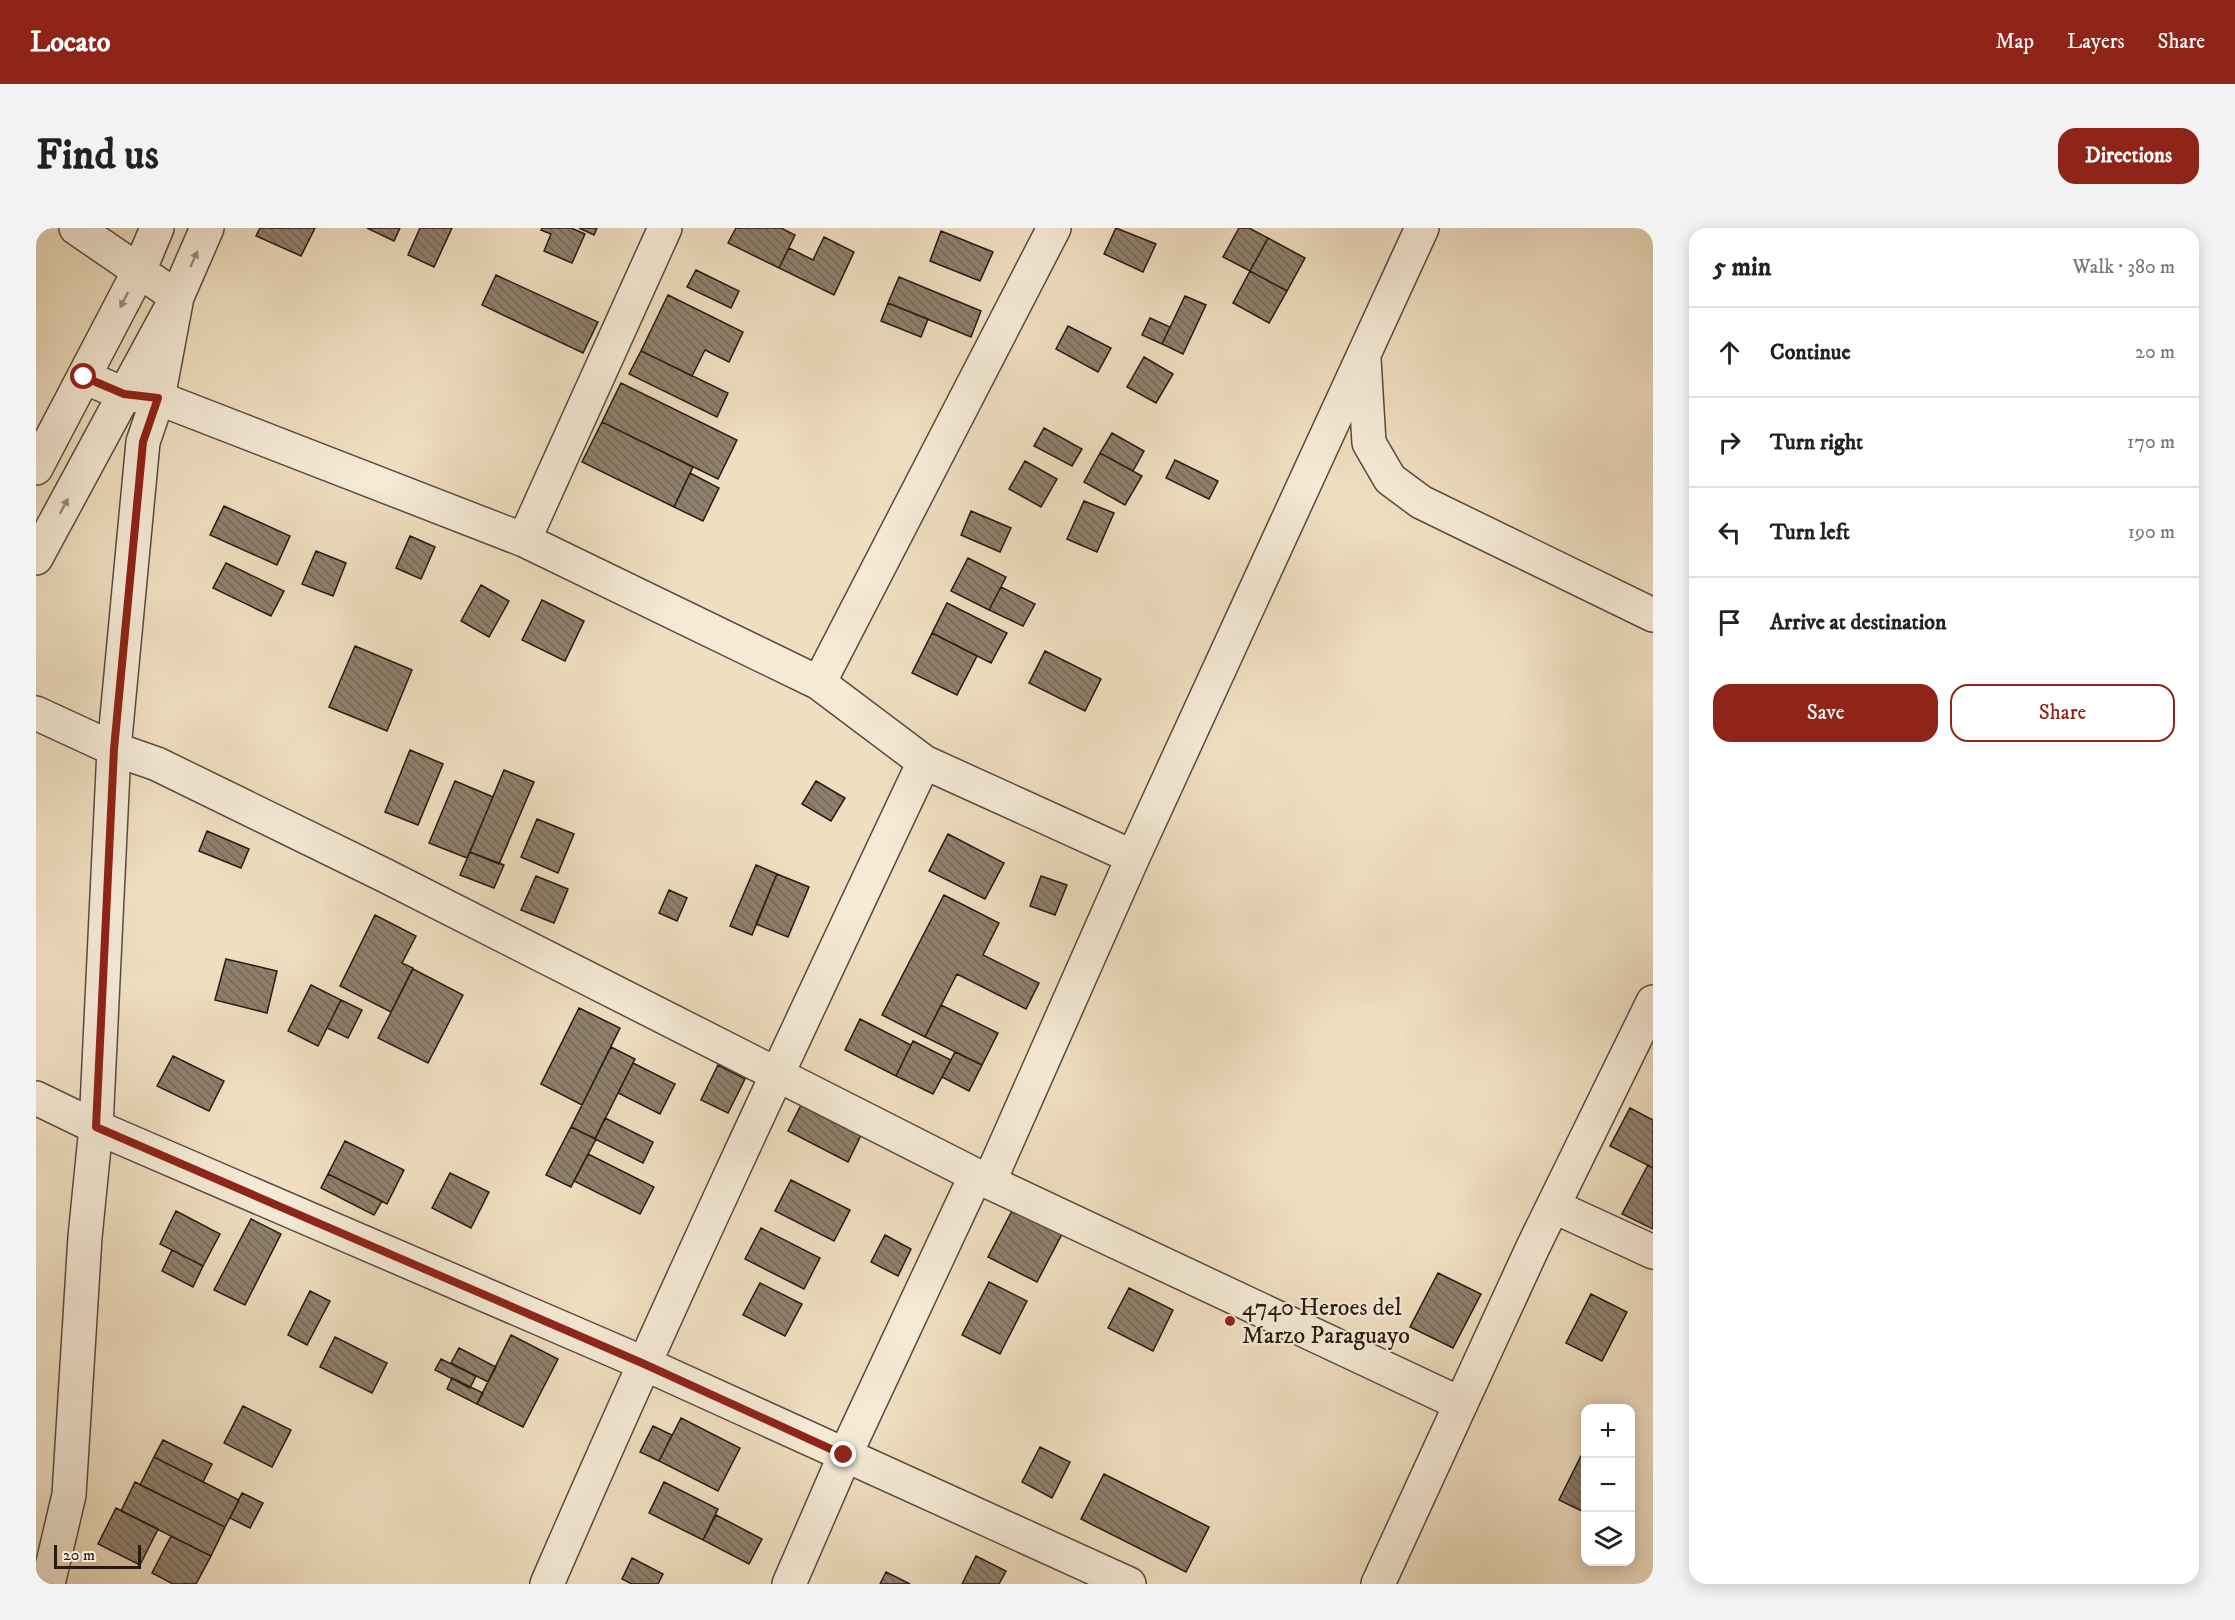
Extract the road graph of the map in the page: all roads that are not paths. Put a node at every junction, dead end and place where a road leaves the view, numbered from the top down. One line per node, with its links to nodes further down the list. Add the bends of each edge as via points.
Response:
1 (76, 228): 7 (street)
2 (157, 228): 7 (street)
3 (207, 228): 8 (street, one-way to 3)
4 (665, 228): 14 (street)
5 (1054, 228): 17 (street)
6 (1422, 228): 9 (street)
7 (139, 271): 8 (street); 10 (street, one-way to 10)
8 (177, 297): 11 (street); 12 (street)
9 (1364, 354): 16 (street, via 1369,443 1390,480 1421,502); 21 (street)
10 (84, 377): 11 (street); 13 (street)
11 (124, 394): 12 (street); 15 (street, one-way to 11)
12 (158, 398): 14 (street); 19 (street, via 143,442)
13 (36, 468)
14 (524, 540): 17 (street)
15 (36, 558)
16 (1653, 615)
17 (819, 683): 20 (street)
18 (36, 713): 19 (street)
19 (114, 749): 23 (street, via 158,764); 25 (street)
20 (924, 762): 21 (street); 23 (street)
21 (1133, 856): 26 (street)
22 (1653, 1002): 27 (street)
23 (776, 1073): 26 (street); 29 (street)
24 (36, 1098): 25 (street)
25 (96, 1127): 29 (street); 32 (street, via 69,1495)
26 (982, 1178): 30 (street); 31 (street)
27 (1553, 1206): 28 (street); 30 (street)
28 (1653, 1252)
29 (642, 1363): 31 (street); 33 (street)
30 (1461, 1404): 36 (street)
31 (844, 1455): 34 (street); 35 (street)
32 (48, 1584)
33 (547, 1584)
34 (789, 1584)
35 (1129, 1584)
36 (1378, 1584)

